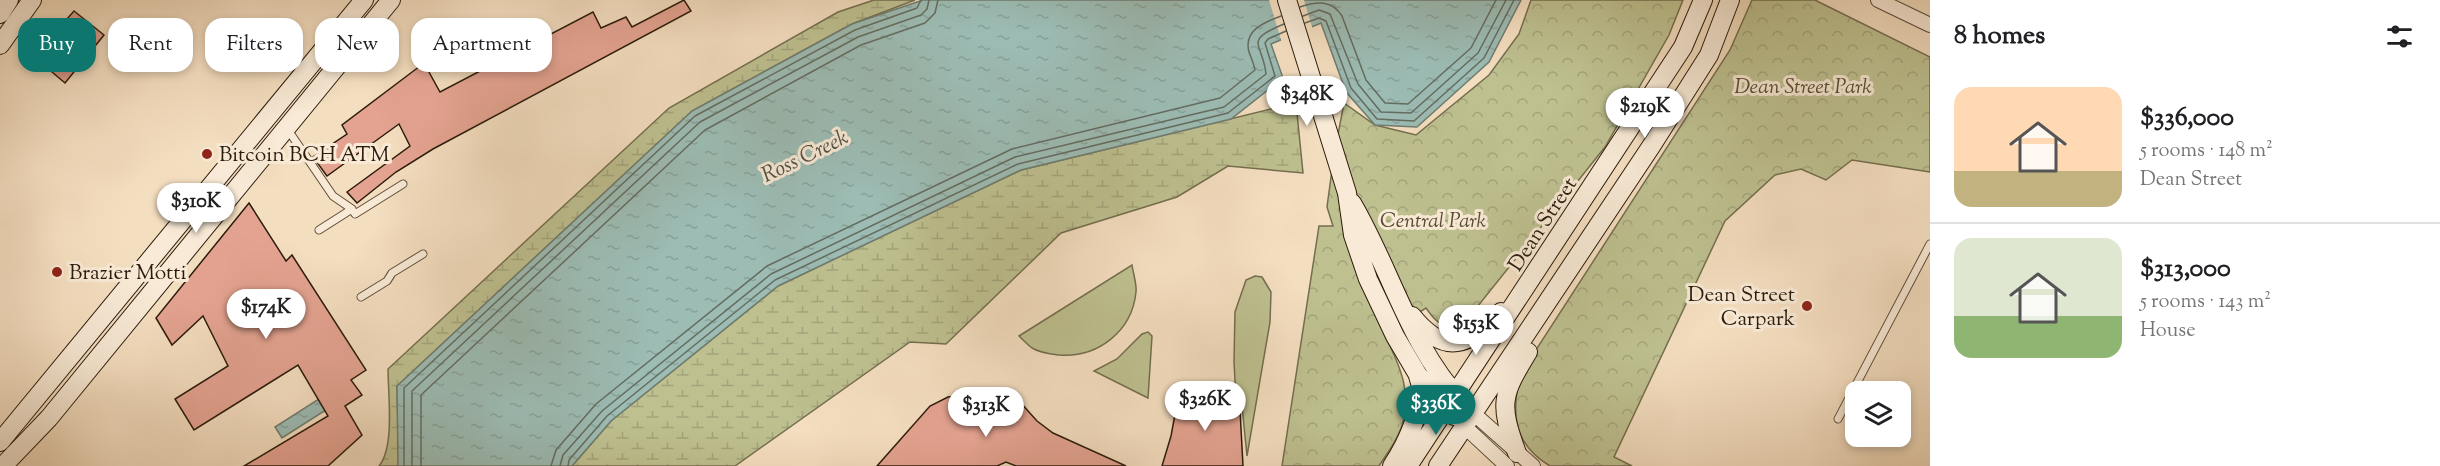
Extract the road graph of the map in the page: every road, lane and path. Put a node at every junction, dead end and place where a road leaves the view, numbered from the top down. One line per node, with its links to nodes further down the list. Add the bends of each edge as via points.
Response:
1 (9, 0): 9 (main road)
2 (32, 0): 11 (main road)
3 (364, 0): 28 (main road)
4 (391, 0): 12 (main road)
5 (1287, 0): 14 (main road)
6 (1702, 0): 19 (main road, Dean Street, via 1683,47)
7 (1730, 0): 21 (main road, via 1708,55)
8 (1878, 0): 10 (street)
9 (0, 14)
10 (1930, 25)
11 (0, 45)
12 (286, 128): 15 (lane, via 333,196); 25 (main road)
13 (403, 184): 15 (lane)
14 (1347, 193): 20 (main road); 23 (main road, via 1353,235 1368,279)
15 (354, 212): 16 (lane)
16 (319, 230)
17 (1930, 244): 26 (lane)
18 (423, 254): 22 (lane)
19 (1548, 257): 20 (main road, via 1485,328 1459,343 1443,342 1425,331); 24 (main road, Dean Street)
20 (1394, 290): 24 (main road)
21 (1552, 296): 27 (main road); 30 (main road, via 1505,395)
22 (361, 297)
23 (1418, 375): 24 (main road); 32 (main road, via 1422,387 1420,404)
24 (1451, 401): 27 (main road); 33 (main road, Dean Street)
25 (49, 418): 29 (main road); 31 (main road)
26 (1838, 419)
27 (1468, 420): 30 (street); 34 (main road)
28 (0, 442)
29 (0, 458)
30 (1512, 460): 35 (street)
31 (3, 466)
32 (1392, 466)
33 (1408, 466)
34 (1438, 466)
35 (1533, 466)

